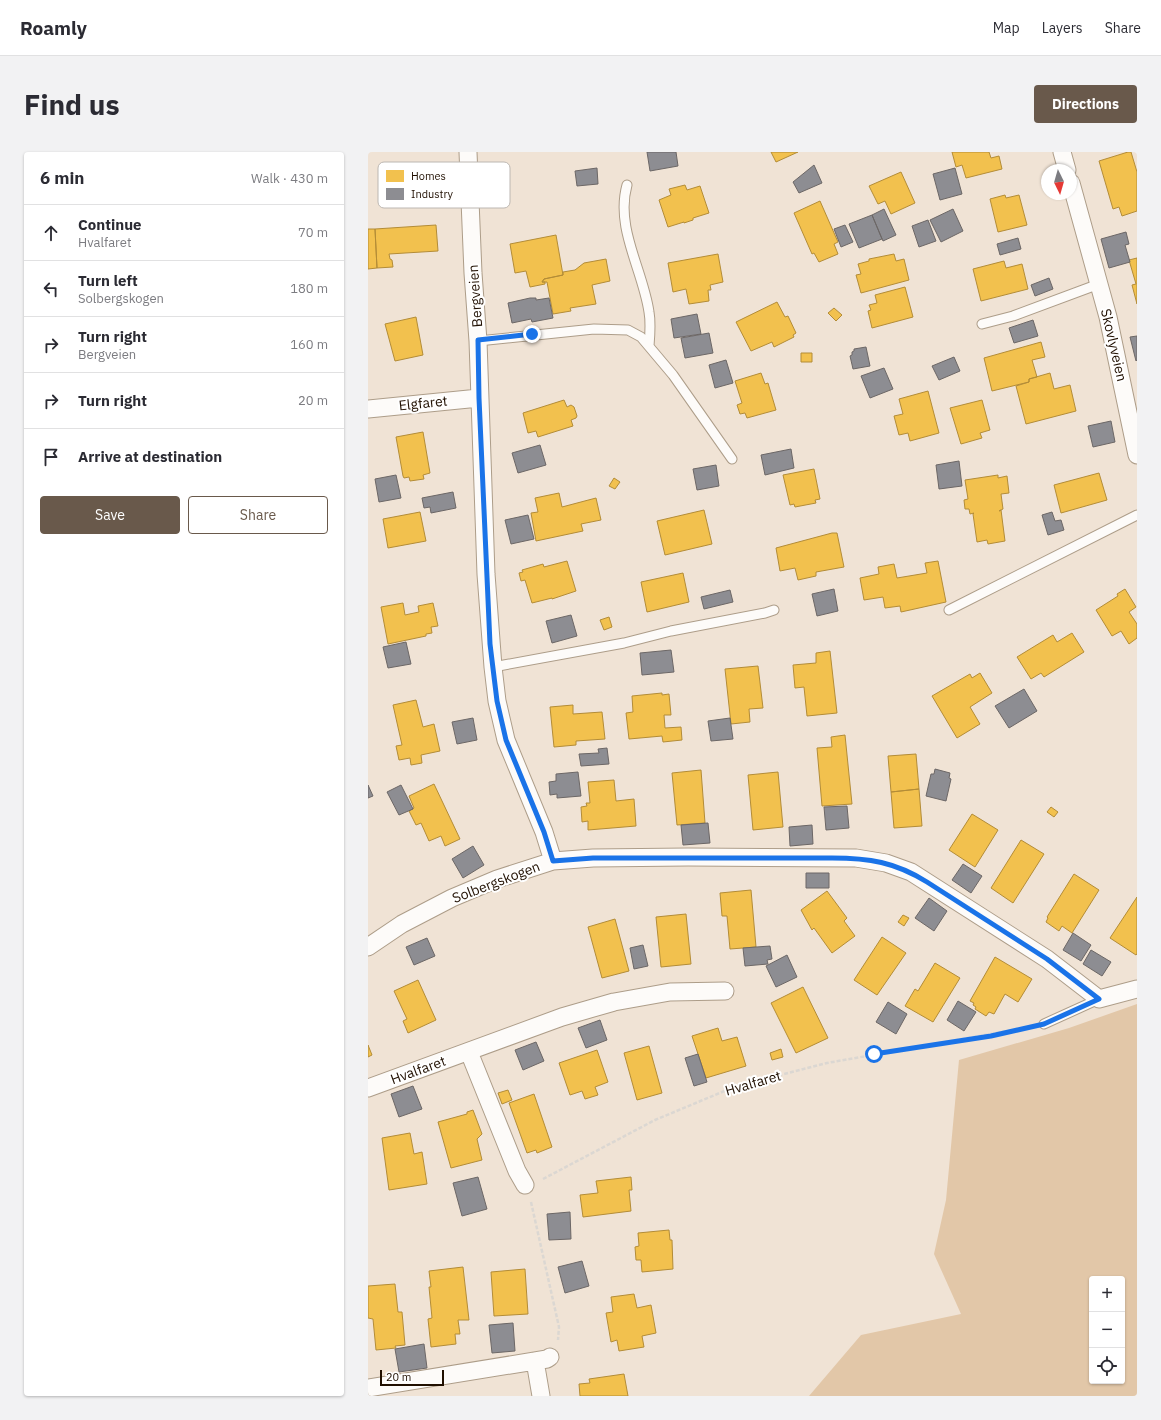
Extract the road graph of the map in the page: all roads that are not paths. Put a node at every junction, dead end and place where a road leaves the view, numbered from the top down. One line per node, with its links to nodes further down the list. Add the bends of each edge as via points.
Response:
1 (468, 152): 3 (street, Bergveien)
2 (1062, 152): 4 (street)
3 (468, 162)
4 (1065, 164)
5 (626, 185): 11 (lane, via 622,204 633,257 649,312)
6 (1076, 200): 8 (street, Skovlyveien)
7 (470, 208): 10 (street, Bergveien)
8 (1099, 284): 9 (lane, via 1013,316); 14 (street, Skovlyveien, via 1110,324)
9 (982, 324)
10 (478, 340): 11 (lane, via 618,328 635,333); 12 (street, Bergveien)
11 (649, 346): 15 (lane, via 673,375)
12 (479, 398): 13 (street, Elgfaret); 19 (street, Bergveien)
13 (368, 409)
14 (1137, 454)
15 (732, 459)
16 (1137, 515): 18 (lane)
17 (774, 610): 19 (lane, via 624,643)
18 (948, 610)
19 (493, 667): 20 (street, Bergveien, via 497,701 506,740 544,832)
20 (553, 861): 21 (street, Solbergskogen, via 498,879 452,898 402,924); 24 (street, Solbergskogen, via 593,858 856,858 886,863 911,872 927,882 1047,959)
21 (368, 947)
22 (1137, 989): 24 (street)
23 (725, 991): 26 (street, Hvalfaret, via 670,992 614,1002 562,1017)
24 (1099, 999): 25 (lane)
25 (1044, 1024)
26 (468, 1052): 27 (street, Hvalfaret); 28 (street)
27 (368, 1088)
28 (525, 1185)
29 (368, 1388): 30 (street, via 543,1359)
30 (541, 1396)

